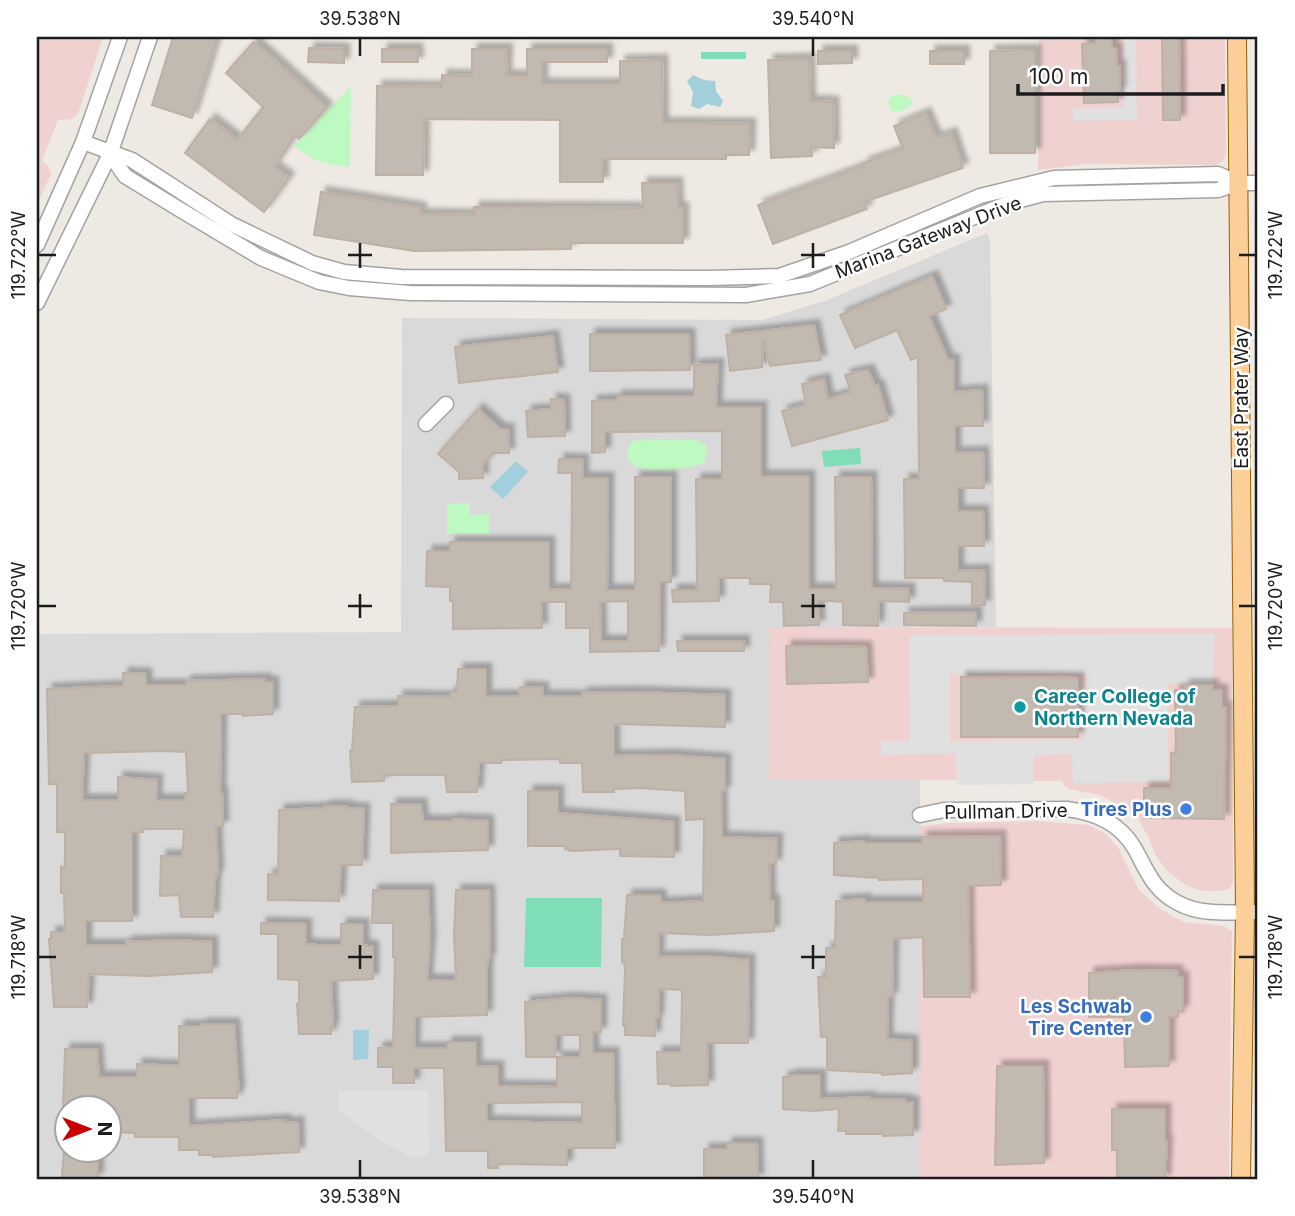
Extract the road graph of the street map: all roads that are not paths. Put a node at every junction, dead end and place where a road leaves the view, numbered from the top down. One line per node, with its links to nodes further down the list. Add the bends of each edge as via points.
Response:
1 (120, 37): 4 (street)
2 (150, 37): 5 (street)
3 (1237, 37): 6 (main road, East Prater Way)
4 (83, 142): 5 (street, Marina Gateway Drive); 8 (street)
5 (110, 154): 6 (street, Marina Gateway Drive, via 132,160 231,224 312,263 344,272 401,277 779,276 849,252 980,196 1054,178 1218,174); 9 (street)
6 (1239, 183): 7 (street, Marina Gateway Drive); 13 (main road, East Prater Way)
7 (1258, 183)
8 (37, 245)
9 (37, 303)
10 (446, 404): 11 (street)
11 (426, 424)
12 (920, 816): 13 (street, Pullman Drive, via 944,810 1084,811 1125,835 1152,882 1177,903 1205,912)
13 (1252, 912): 14 (main road, East Prater Way)
14 (1241, 1179)

